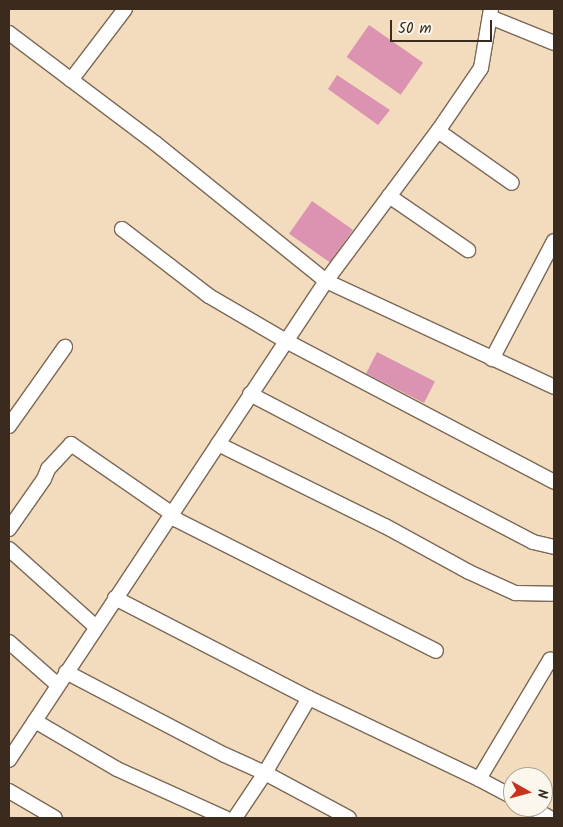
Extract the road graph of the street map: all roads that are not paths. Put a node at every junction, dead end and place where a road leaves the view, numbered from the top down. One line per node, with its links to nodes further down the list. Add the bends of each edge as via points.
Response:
1 (125, 9): 5 (street)
2 (491, 13): 4 (street); 6 (street, via 481,68)
3 (9, 33): 5 (street)
4 (554, 43)
5 (71, 80): 12 (street, via 155,143)
6 (438, 131): 7 (street); 8 (street)
7 (512, 183)
8 (389, 196): 11 (street); 12 (street)
9 (122, 229): 13 (street, via 209,296)
10 (554, 241): 15 (street)
11 (468, 250)
12 (326, 282): 13 (street); 15 (street)
13 (286, 341): 17 (street); 20 (street)
14 (65, 347): 18 (street)
15 (492, 359): 16 (street)
16 (554, 387)
17 (250, 394): 19 (street); 23 (street, via 533,542)
18 (9, 426)
19 (218, 444): 21 (street); 25 (street, via 515,593)
20 (554, 482)
21 (171, 513): 22 (street, via 72,444 48,469); 26 (street); 29 (street, via 177,520)
22 (9, 530)
23 (554, 547)
24 (9, 550): 27 (street)
25 (554, 594)
26 (115, 598): 27 (street); 33 (street)
27 (96, 627): 31 (street)
28 (9, 642): 32 (street)
29 (436, 651)
30 (554, 662): 38 (street, via 550,660)
31 (66, 672): 32 (street); 37 (street)
32 (58, 685): 34 (street)
33 (309, 698): 37 (street); 38 (street)
34 (35, 721): 35 (street); 42 (street, via 116,769)
35 (14, 742): 36 (street)
36 (9, 760)
37 (266, 773): 43 (street); 44 (street)
38 (480, 779): 40 (street)
39 (9, 791): 41 (street)
40 (503, 792)
41 (55, 818)
42 (225, 818)
43 (236, 818)
44 (349, 818)

